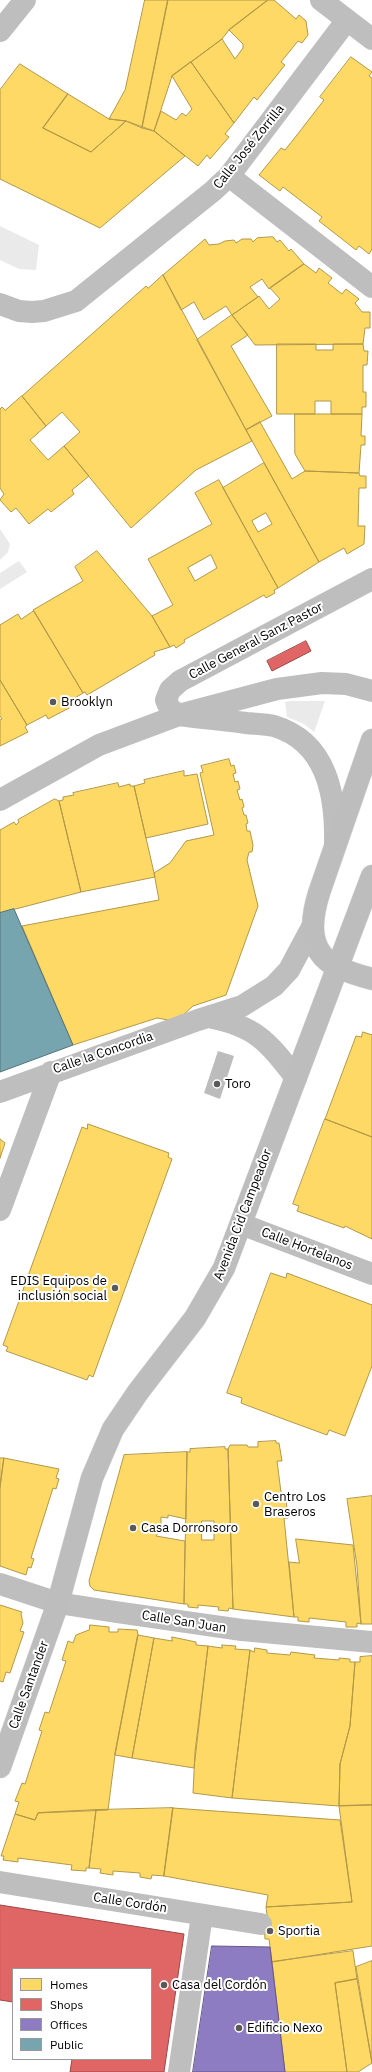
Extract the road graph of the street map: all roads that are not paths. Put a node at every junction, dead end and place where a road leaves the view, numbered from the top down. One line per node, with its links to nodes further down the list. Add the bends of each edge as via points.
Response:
1 (25, 0): 4 (street)
2 (321, 0): 3 (street)
3 (347, 20): 5 (street); 6 (street, Calle José Zorrilla)
4 (0, 31)
5 (372, 39)
6 (229, 176): 7 (street); 8 (street, Calle José Zorrilla, via 76,301 32,312 19,311)
7 (372, 287)
8 (0, 304)
9 (372, 579): 11 (street, Calle General Sanz Pastor, via 180,681 170,690 166,700 170,709)
10 (372, 691): 11 (street, via 346,684 322,683 277,689)
11 (179, 715): 13 (street, via 99,745); 14 (street, via 273,726 296,736 308,745 320,764 330,788 335,820)
12 (372, 740): 14 (main road)
13 (0, 800)
14 (335, 847): 16 (main road, via 318,893)
15 (372, 876): 17 (main road, Avenida Cid Campeador)
16 (312, 926): 17 (main road, via 316,945 324,957); 19 (street, Calle la Concordia, via 289,970 274,986 242,1006)
17 (339, 968): 18 (main road); 21 (main road, Avenida Cid Campeador)
18 (372, 980)
19 (207, 1017): 20 (street, Calle la Concordia); 21 (street, Calle la Concordia, via 231,1021 252,1031 269,1044)
20 (51, 1072): 22 (street, Calle la Concordia); 23 (street)
21 (296, 1078): 24 (main road, Avenida Cid Campeador)
22 (0, 1092)
23 (0, 1210)
24 (241, 1224): 25 (street, Calle Hortelanos); 27 (main road, Avenida Cid Campeador, via 212,1291 191,1324 138,1392 113,1430 92,1478)
25 (372, 1274)
26 (0, 1584): 27 (street, Calle San Juan)
27 (58, 1603): 28 (street, Calle San Juan, via 242,1630); 29 (main road, Calle Santander)
28 (372, 1642)
29 (0, 1767)
30 (0, 1882): 31 (street, Calle Cordón)
31 (202, 1915): 32 (street, Calle Cordón); 33 (street)
32 (260, 1924)
33 (179, 2072)

